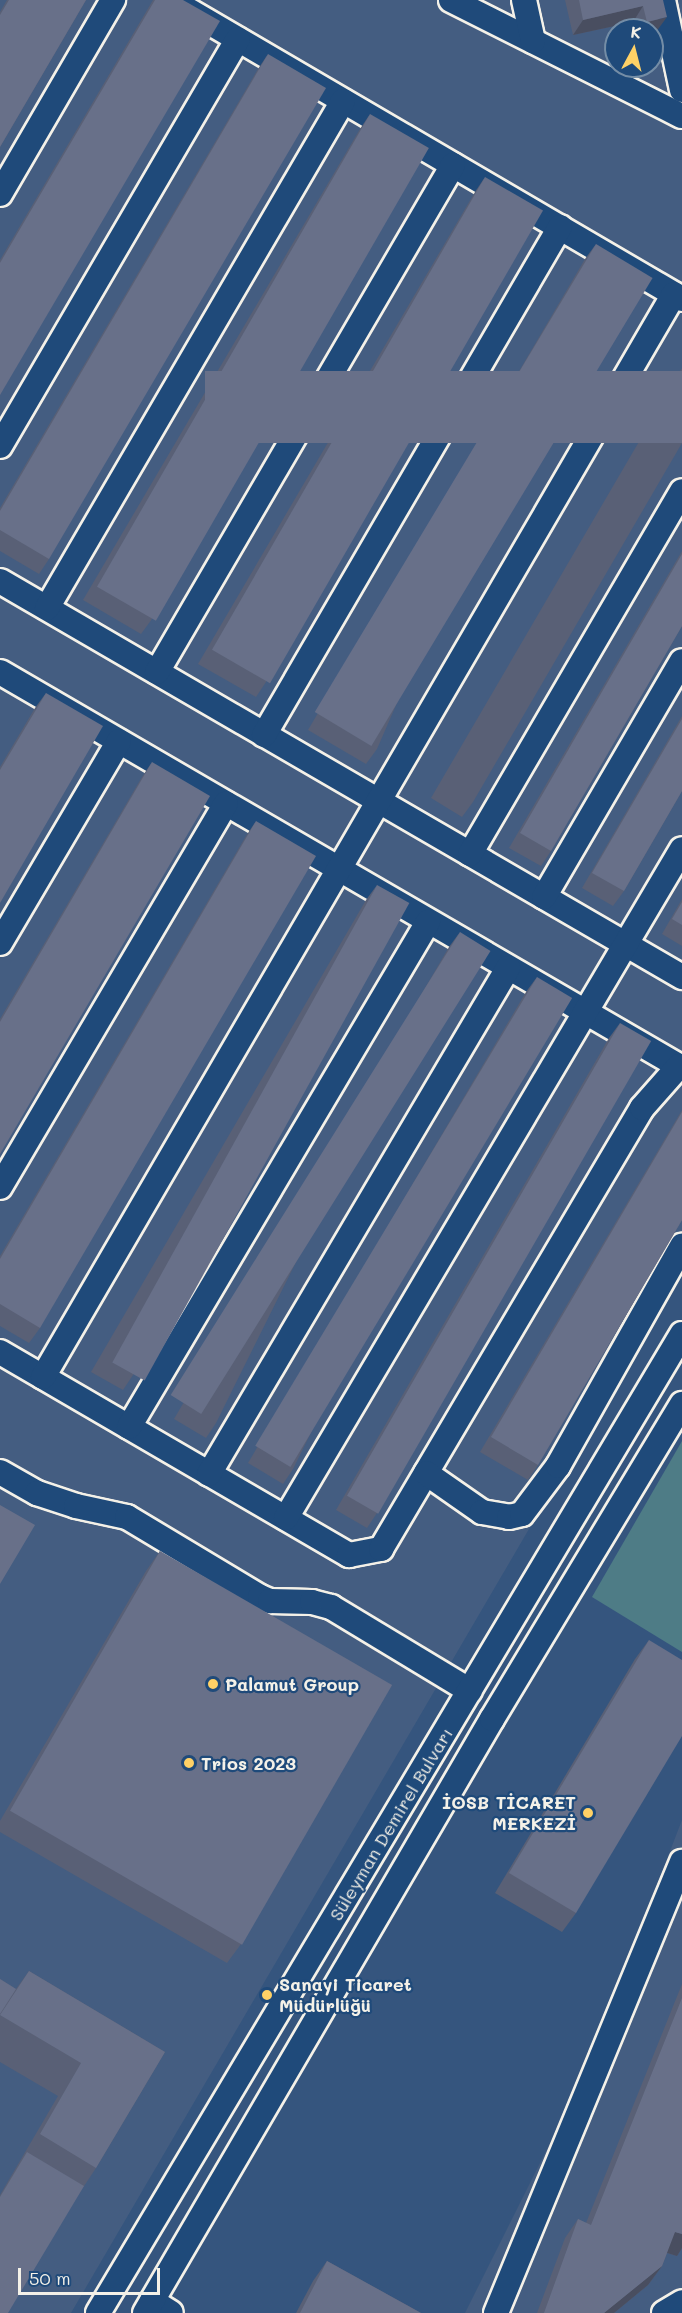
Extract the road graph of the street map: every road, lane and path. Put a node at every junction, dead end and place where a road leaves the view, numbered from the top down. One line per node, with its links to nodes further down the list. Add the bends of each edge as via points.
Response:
1 (113, 0): 12 (street)
2 (171, 0): 6 (street)
3 (451, 0): 7 (street)
4 (524, 0): 7 (street)
5 (663, 0): 8 (street)
6 (238, 39): 9 (street); 15 (street)
7 (533, 41): 10 (street)
8 (682, 90)
9 (344, 101): 11 (street); 18 (street)
10 (682, 116)
11 (453, 165): 13 (street); 20 (street)
12 (0, 194)
13 (560, 227): 14 (street); 22 (street)
14 (678, 297): 24 (street)
15 (0, 446)
16 (682, 491): 27 (street)
17 (0, 581): 18 (street)
18 (46, 608): 20 (street)
19 (682, 661): 29 (street)
20 (157, 672): 22 (street)
21 (3, 682): 23 (street)
22 (264, 735): 24 (street)
23 (119, 741): 25 (street); 31 (street)
24 (379, 801): 27 (street); 28 (street)
25 (226, 804): 28 (street); 37 (street)
26 (682, 849): 32 (street)
27 (470, 854): 29 (street)
28 (339, 870): 30 (street); 41 (street)
29 (544, 897): 32 (street)
30 (428, 922): 33 (street); 43 (street)
31 (0, 943)
32 (625, 944): 34 (street); 35 (street)
33 (508, 968): 35 (street); 46 (street)
34 (682, 977)
35 (585, 1013): 36 (street); 47 (street)
36 (680, 1067): 45 (street, via 642,1108)
37 (0, 1187)
38 (682, 1246): 45 (street, via 558,1466 522,1514 509,1517 482,1512)
39 (682, 1334): 48 (street, Süleyman Demirel Bulvarı)
40 (0, 1352): 41 (street)
41 (43, 1377): 43 (street)
42 (682, 1404): 51 (street, Süleyman Demirel Bulvarı, via 492,1719)
43 (129, 1427): 46 (street)
44 (0, 1472): 48 (street, via 37,1492 76,1506 127,1517 260,1597 331,1607)
45 (426, 1473): 47 (street, via 381,1549 349,1555)
46 (209, 1474): 47 (street)
47 (286, 1518)
48 (470, 1691): 52 (street, Süleyman Demirel Bulvarı)
49 (682, 1862): 53 (street)
50 (682, 2302): 54 (street)
51 (156, 2309)
52 (98, 2313)
53 (496, 2313)
54 (664, 2313)

